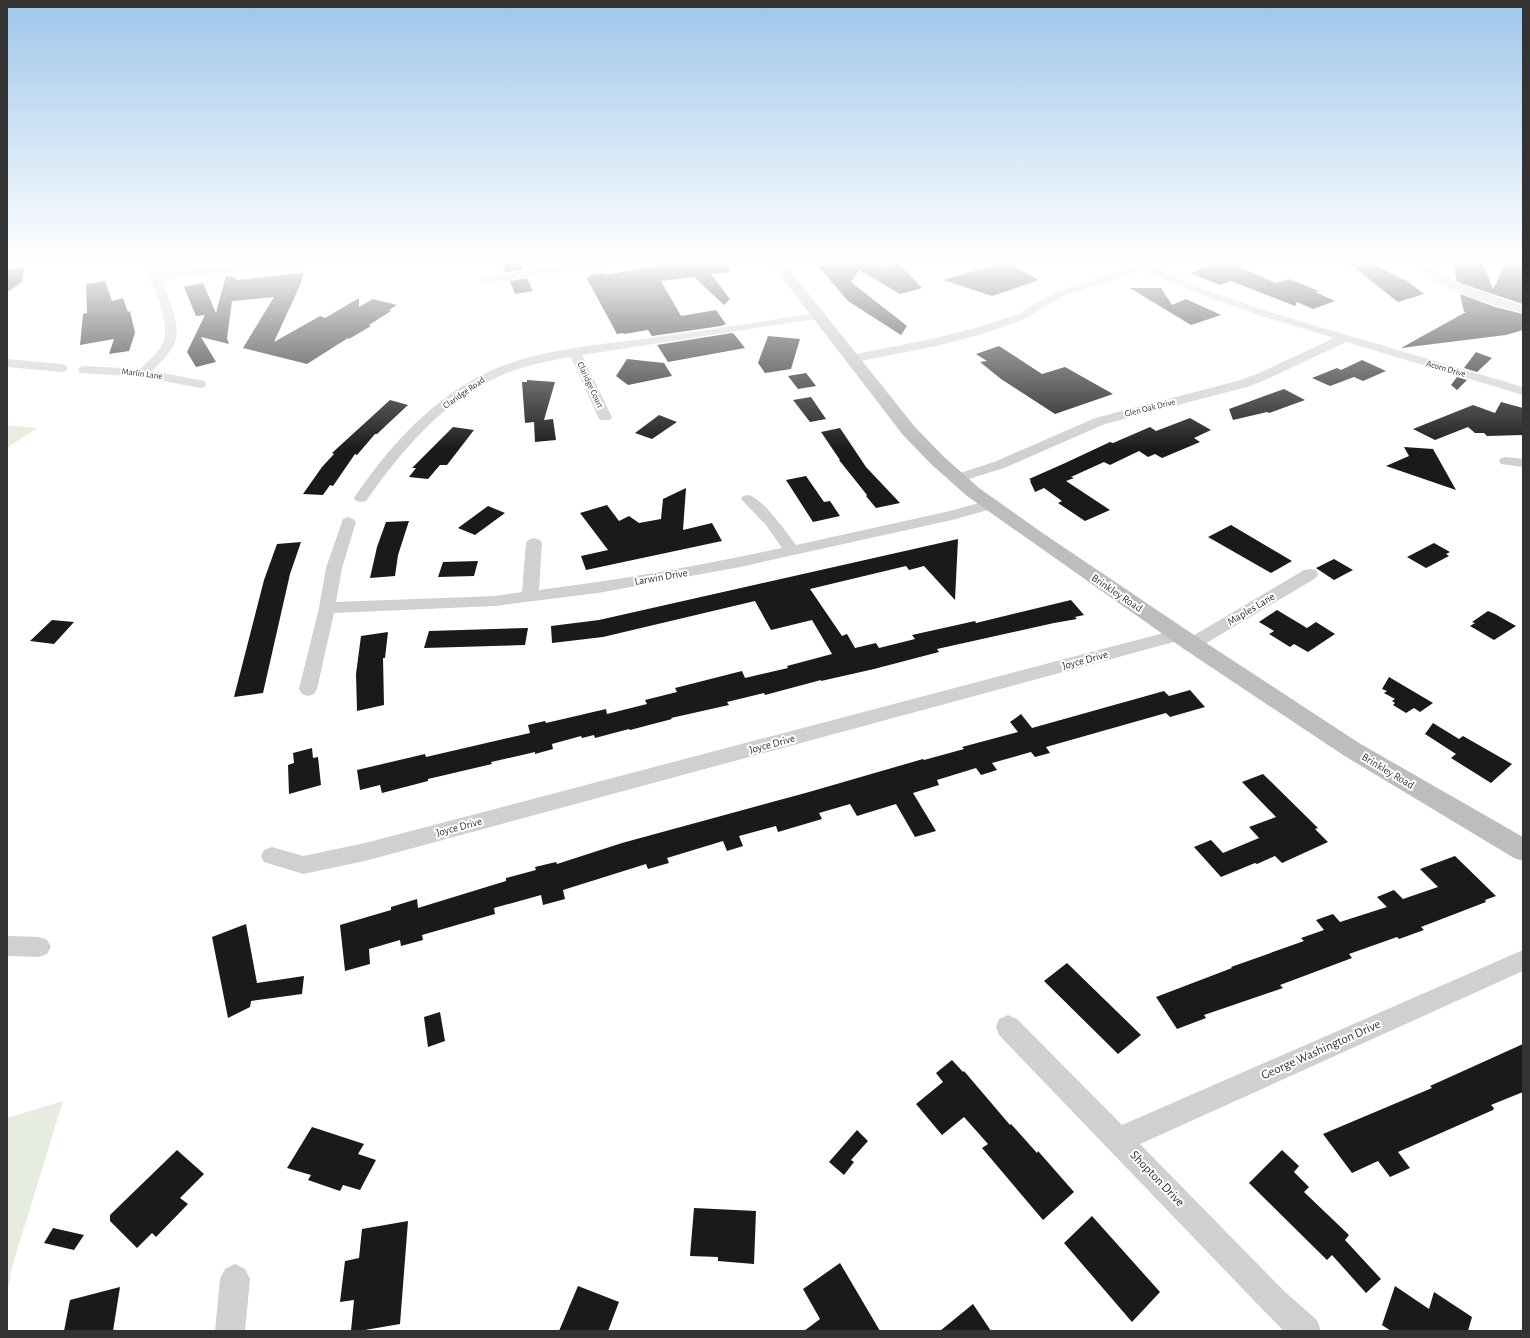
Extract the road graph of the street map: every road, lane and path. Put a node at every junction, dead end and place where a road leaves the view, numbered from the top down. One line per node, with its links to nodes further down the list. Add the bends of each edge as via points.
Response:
1 (170, 324): 12 (street, via 170,337 159,356)
2 (762, 324): 7 (street, Claridge Road)
3 (824, 324): 8 (main road, Brinkley Road)
4 (998, 324): 8 (street, via 923,345)
5 (1299, 324): 6 (street, Acorn Drive)
6 (1343, 339): 14 (street, Acorn Drive); 18 (street, Glen Oak Drive, via 1242,384 1100,421 999,465)
7 (575, 353): 15 (street, Claridge Court); 19 (street, Claridge Road, via 503,370 472,386 411,434)
8 (851, 359): 18 (main road, Brinkley Road, via 909,432)
9 (7, 363): 10 (street)
10 (62, 368)
11 (84, 370): 12 (street, Marlin Lane)
12 (143, 373): 13 (street, Marlin Lane)
13 (200, 384)
14 (1523, 391)
15 (605, 417)
16 (1506, 461): 17 (street)
17 (1523, 463)
18 (956, 478): 21 (main road, Brinkley Road)
19 (361, 498)
20 (748, 499): 24 (street, via 771,522)
21 (990, 505): 24 (street, Larwin Drive); 28 (main road, Brinkley Road)
22 (348, 522): 27 (street, via 334,568)
23 (534, 543): 26 (street)
24 (792, 550): 26 (street, Larwin Drive, via 640,581)
25 (1310, 574): 28 (street, Maples Lane)
26 (530, 597): 27 (street, Larwin Drive, via 495,601)
27 (327, 608): 29 (street)
28 (1185, 640): 30 (main road, Brinkley Road, via 1351,749); 31 (street, Joyce Drive, via 365,852 303,865)
29 (308, 689)
30 (1523, 850)
31 (272, 856)
32 (7, 946): 33 (street)
33 (39, 946)
34 (1523, 960): 36 (street, George Washington Drive)
35 (1008, 1027): 36 (street, Shopton Drive)
36 (1119, 1140): 39 (street, Shopton Drive)
37 (235, 1279): 38 (street)
38 (230, 1331)
39 (1306, 1331)

